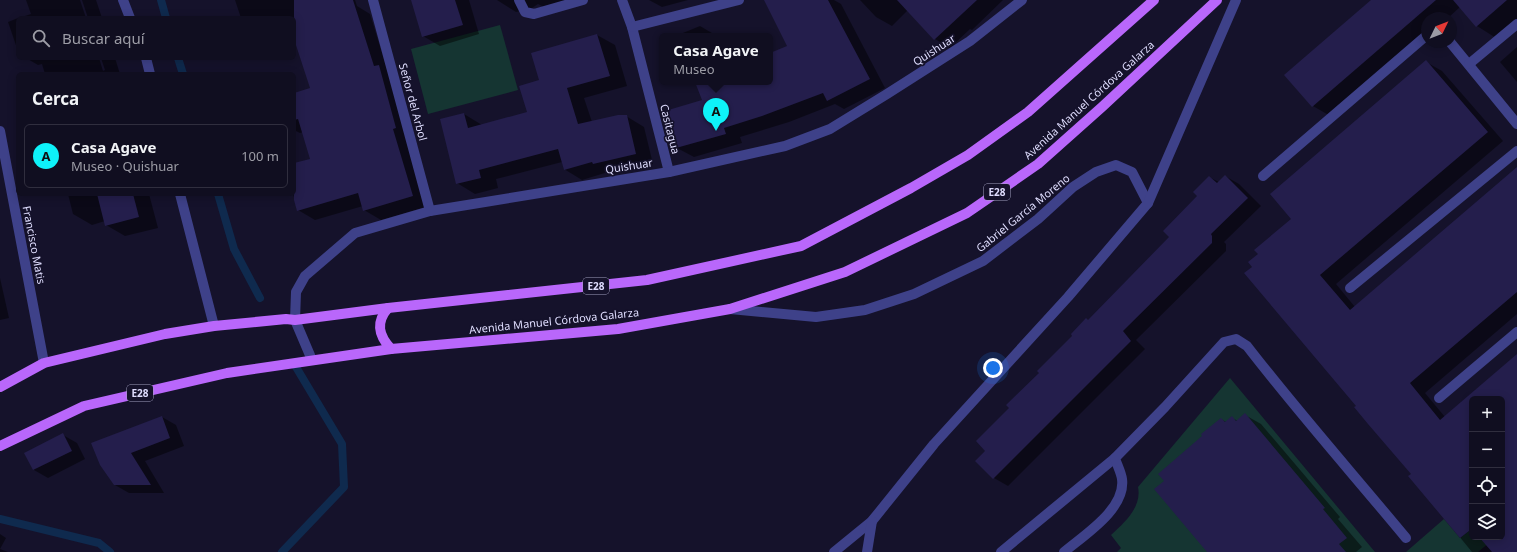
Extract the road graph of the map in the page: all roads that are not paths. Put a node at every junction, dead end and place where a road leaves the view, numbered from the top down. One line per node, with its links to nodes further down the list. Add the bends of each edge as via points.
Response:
1 (123, 0): 11 (street)
2 (373, 0): 26 (street, Señor del Arbol)
3 (519, 0): 4 (street, via 525,12 534,14)
4 (583, 0)
5 (622, 0): 13 (street, Casitagua)
6 (739, 0): 13 (street)
7 (1022, 0): 22 (street, Quishuar, via 970,41 830,128 785,146)
8 (1154, 0): 28 (main road, E28, via 1028,112 968,155 801,246 647,280)
9 (1217, 0): 29 (main road, Avenida Manuel Córdova Galarza / E28, via 1038,164 967,213 846,272)
10 (1236, 0): 25 (street)
11 (129, 16)
12 (1517, 24): 17 (street)
13 (632, 27): 22 (street, Casitagua)
14 (1421, 40): 23 (street)
15 (1455, 48): 17 (street)
16 (146, 60): 18 (street)
17 (1469, 64): 19 (street)
18 (150, 72)
19 (1517, 124)
20 (0, 131): 35 (street, Francisco Matis)
21 (1517, 150): 27 (street)
22 (669, 172): 26 (street, Quishuar)
23 (1263, 176)
24 (181, 196): 31 (street)
25 (1148, 203): 29 (street, Gabriel García Moreno, via 1132,172 1116,165 1096,172 1073,187 1038,219 983,261 914,294 865,310 816,317); 40 (street, via 1068,297 934,444)
26 (430, 211): 30 (street, Quishuar, via 355,233 305,276 296,292)
27 (1350, 288)
28 (388, 308): 30 (main road, E28); 33 (main road, via 383,314 379,329)
29 (730, 310): 33 (main road, Avenida Manuel Córdova Galarza / E28, via 618,329)
30 (296, 320): 31 (main road, E28); 34 (street, Quishuar)
31 (214, 326): 35 (main road, E28, via 165,334)
32 (1517, 332): 37 (street)
33 (391, 350): 34 (main road, Avenida Manuel Córdova Galarza / E28)
34 (312, 360): 38 (main road, Avenida Manuel Córdova Galarza / E28, via 227,372 84,406)
35 (44, 363): 36 (main road, E28)
36 (0, 387)
37 (1439, 398)
38 (0, 446)
39 (1115, 458): 41 (street, via 1224,342 1236,340 1247,346 1304,418); 44 (street); 45 (street, via 1122,479 1120,497 1108,515)
40 (872, 521): 42 (street); 43 (street)
41 (1406, 538)
42 (834, 552)
43 (866, 552)
44 (1001, 552)
45 (1064, 552)

